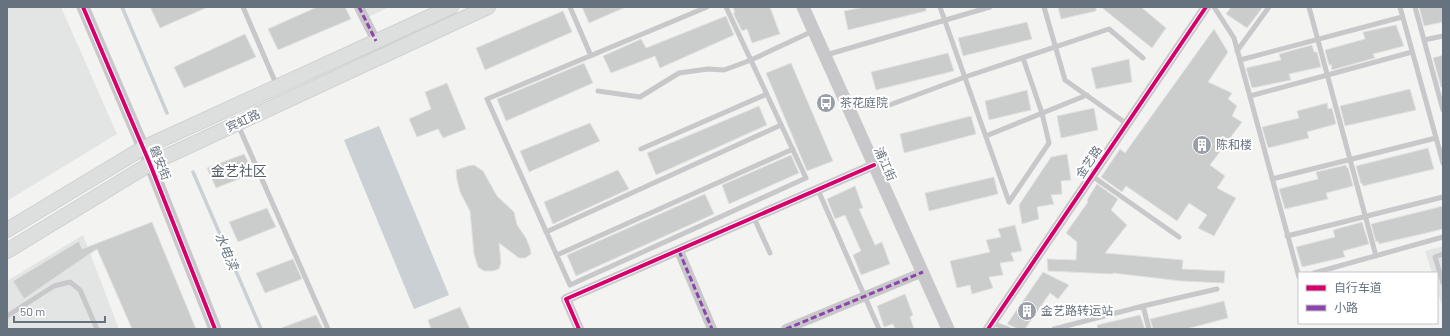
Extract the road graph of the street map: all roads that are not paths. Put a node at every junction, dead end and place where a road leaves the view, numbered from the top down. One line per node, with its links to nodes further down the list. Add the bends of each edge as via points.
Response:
1 (83, 7): 50 (street, 磐安街)
2 (243, 7): 37 (lane)
3 (359, 7): 25 (street)
4 (451, 7): 25 (main road, 宾虹路)
5 (488, 7): 45 (main road, 宾虹路)
6 (570, 7): 30 (lane)
7 (708, 7): 30 (lane)
8 (726, 7): 33 (lane)
9 (803, 7): 21 (street, 浦江街)
10 (940, 7): 20 (lane)
11 (990, 7): 20 (lane)
12 (1044, 7): 26 (lane)
13 (1206, 7): 46 (street, 金艺路)
14 (1214, 7): 27 (lane, via 1234,38)
15 (1269, 7): 27 (lane)
16 (1309, 7): 23 (lane)
17 (1400, 7): 19 (lane)
18 (1415, 7): 24 (lane)
19 (1402, 17): 23 (lane); 28 (lane)
20 (944, 20): 29 (lane); 36 (lane)
21 (814, 30): 29 (street, 浦江街); 33 (lane)
22 (1443, 36): 24 (lane)
23 (1318, 40): 34 (lane); 35 (lane)
24 (1424, 40): 43 (lane)
25 (376, 42): 37 (main road, 宾虹路)
26 (1056, 47): 31 (lane); 32 (lane, via 1109,29); 40 (lane, via 1065,80)
27 (1237, 51): 34 (lane)
28 (1412, 52): 35 (lane); 49 (lane)
29 (825, 55): 56 (street, 浦江街)
30 (592, 56): 64 (lane, via 487,99)
31 (1023, 58): 36 (lane); 44 (lane)
32 (1143, 58)
33 (751, 60): 38 (lane, via 724,70 708,68 679,72 640,97); 39 (lane)
34 (1240, 60): 41 (lane)
35 (1328, 75): 41 (lane); 53 (lane)
36 (965, 77): 42 (lane); 48 (lane)
37 (277, 87): 50 (main road, 宾虹路)
38 (598, 91)
39 (767, 94): 47 (lane); 51 (lane)
40 (1087, 95): 44 (lane); 46 (lane)
41 (1250, 96): 58 (lane)
42 (884, 107)
43 (1443, 110)
44 (1042, 113): 48 (lane); 48 (lane, via 1049,143 1009,202)
45 (237, 124): 55 (main road, 宾虹路); 85 (lane)
46 (1127, 124): 57 (street, 金艺路)
47 (781, 125): 52 (lane); 64 (lane)
48 (986, 136)
49 (1436, 138): 53 (lane); 54 (lane)
50 (143, 148): 55 (street, 磐安街); 63 (main road, 宾虹路)
51 (641, 149)
52 (793, 149): 72 (lane); 72 (lane, via 806,178 570,285)
53 (1350, 159): 58 (lane); 61 (lane)
54 (1443, 163)
55 (150, 164): 68 (main road, 宾虹路); 84 (street, 磐安街)
56 (874, 165): 59 (street); 74 (street, 浦江街)
57 (1092, 176): 66 (lane); 82 (street, 金艺路)
58 (1272, 179): 65 (lane)
59 (818, 190): 62 (street); 79 (lane)
60 (1443, 197): 61 (lane)
61 (1366, 216): 65 (lane); 73 (lane)
62 (754, 218): 69 (street); 70 (lane)
63 (7, 230)
64 (546, 232): 72 (lane)
65 (1288, 236): 76 (lane)
66 (1179, 237)
67 (1443, 237): 73 (lane)
68 (7, 251)
69 (678, 251): 86 (street, via 566,300); 87 (street)
70 (770, 252)
71 (1443, 254): 77 (lane, via 1435,257)
72 (557, 255)
73 (1376, 256): 75 (lane)
74 (923, 272): 79 (street); 90 (street, 浦江街)
75 (1318, 272)
76 (1298, 273)
77 (1443, 283)
78 (1216, 289): 80 (lane)
79 (865, 296): 88 (street); 89 (lane)
80 (1143, 306): 92 (lane); 93 (lane)
81 (8, 313): 83 (lane, via 54,286 70,282 80,290)
82 (990, 326): 91 (lane)
83 (96, 329)
84 (215, 329)
85 (328, 329)
86 (578, 329)
87 (712, 329)
88 (786, 329)
89 (879, 329)
90 (948, 329)
91 (1008, 329)
92 (1054, 329)
93 (1149, 329)

